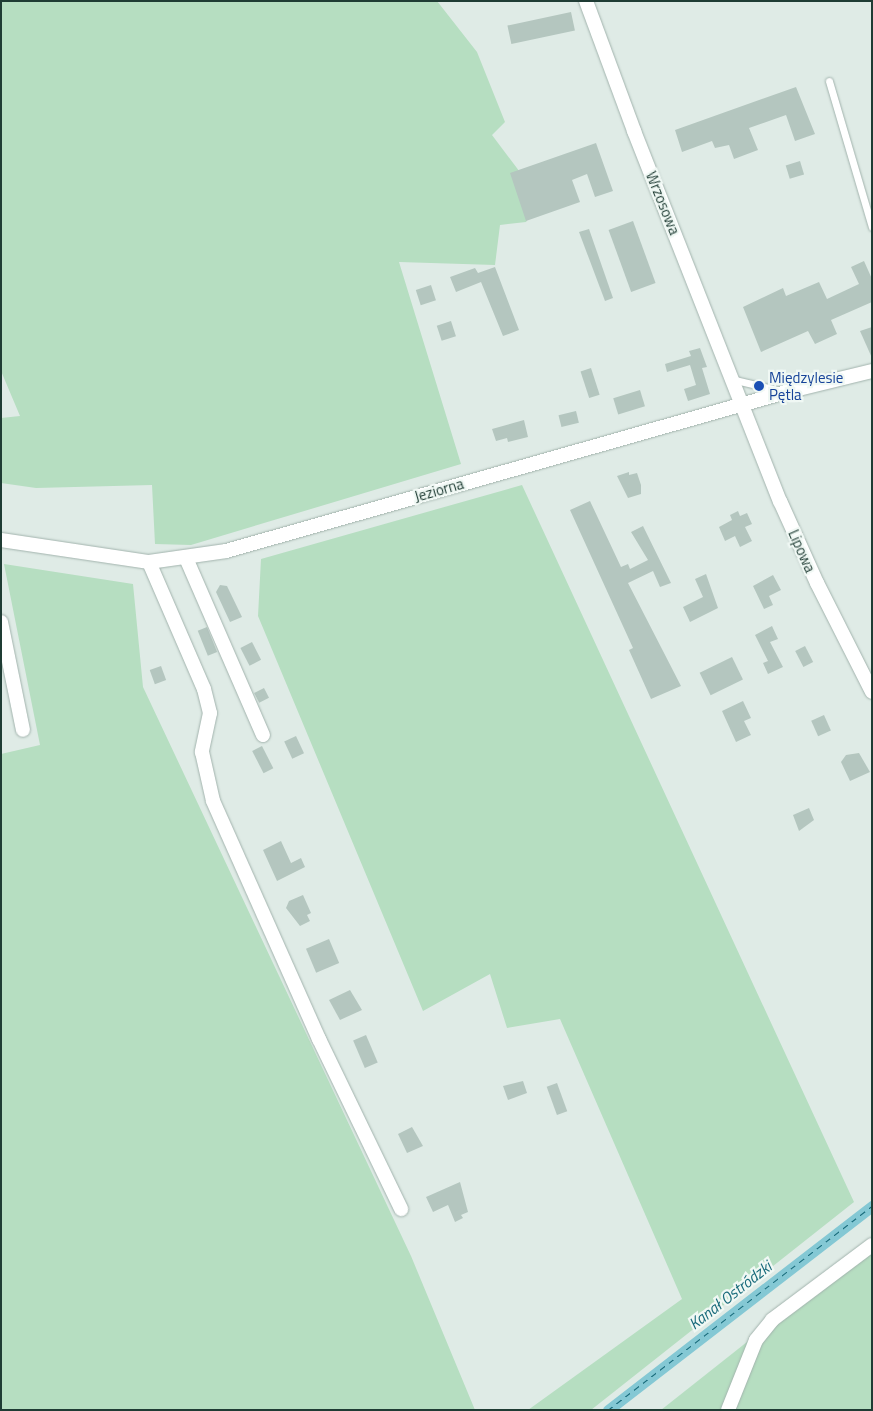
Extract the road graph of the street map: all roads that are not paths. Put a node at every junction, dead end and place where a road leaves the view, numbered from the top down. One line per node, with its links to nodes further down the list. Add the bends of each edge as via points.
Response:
1 (586, 1): 5 (street, Wrzosowa, via 634,130)
2 (829, 81): 3 (lane)
3 (872, 227)
4 (872, 371): 6 (street, Jeziorna)
5 (735, 380): 6 (lane); 7 (street, Wrzosowa)
6 (786, 392): 7 (street, Jeziorna)
7 (744, 404): 9 (street, Jeziorna, via 226,551); 12 (street, Lipowa, via 757,445 802,550)
8 (1, 540): 10 (street, Jeziorna)
9 (186, 558): 10 (street, Jeziorna); 14 (street)
10 (149, 562): 15 (street, via 204,689 210,713 202,752 213,801 319,1040)
11 (1, 622): 13 (street)
12 (872, 692)
13 (23, 730)
14 (263, 735)
15 (401, 1209)
16 (872, 1245): 17 (street, via 772,1320 756,1340)
17 (728, 1410)

